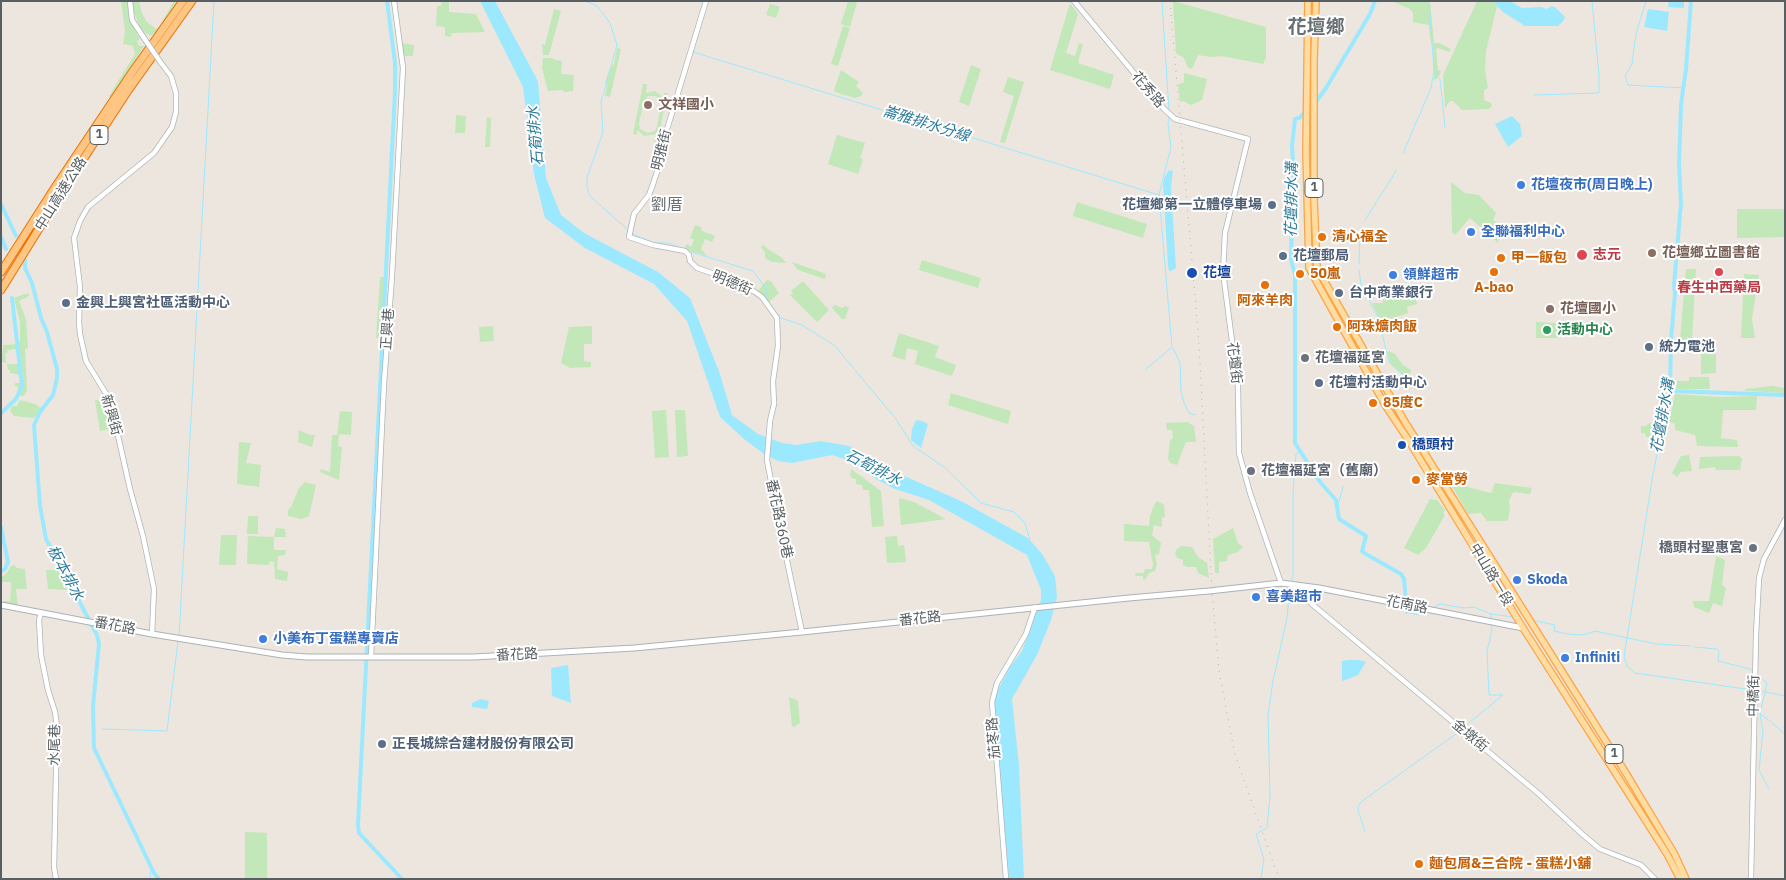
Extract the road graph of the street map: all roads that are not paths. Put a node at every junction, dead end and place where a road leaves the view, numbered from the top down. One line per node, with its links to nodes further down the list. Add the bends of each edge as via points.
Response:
1 (130, 1): 22 (street, 新興街, bridge, via 132,20 171,76 176,93 176,112 172,127 154,153 88,207 74,238 80,287 80,334 86,361 110,400 143,536 154,589)
2 (183, 1): 11 (highway, 中山高速公路 / 1)
3 (192, 1): 12 (highway, 中山高速公路 / 1, via 127,92)
4 (394, 1): 23 (street, 正興巷, via 404,68)
5 (706, 1): 10 (street, 明雅街, via 660,149 658,169 649,196 634,214)
6 (1074, 1): 9 (street, 花秀路, via 1175,120)
7 (1308, 1): 20 (main road, 中山路一段 / 1, via 1309,268 1385,405)
8 (1316, 1): 28 (main road, 中山路一段 / 1, via 1314,200 1317,268 1405,422 1624,770)
9 (1248, 139): 15 (street, 花壇街, via 1225,233 1223,272 1238,387 1239,453)
10 (630, 237): 13 (street, 明德街, via 686,252 697,268 740,284 762,297 778,322 772,392)
11 (1, 272)
12 (1, 290)
13 (774, 404): 21 (street, 番花路360巷, via 767,460)
14 (1785, 520): 29 (street, 中橋街, via 1764,559 1759,578)
15 (1281, 582): 16 (main road); 18 (main road, 番花路)
16 (1290, 583): 20 (main road, 花南路); 26 (street, 金墩街, via 1600,849 1641,865)
17 (1, 605): 19 (main road, 番花路)
18 (1035, 607): 21 (main road, 番花路); 25 (street, 茄苳路, via 1026,634 997,684 992,702)
19 (41, 613): 22 (main road, 番花路); 24 (street, 水尾巷, via 41,655 57,726)
20 (1523, 628): 27 (main road, 中山路一段 / 1)
21 (802, 632): 23 (main road, 番花路, via 634,648 474,658)
22 (152, 634): 23 (main road, 番花路, via 282,656)
23 (371, 657)
24 (56, 879)
25 (1006, 879)
26 (1655, 879)
27 (1680, 879)
28 (1686, 879)
29 (1751, 879)

